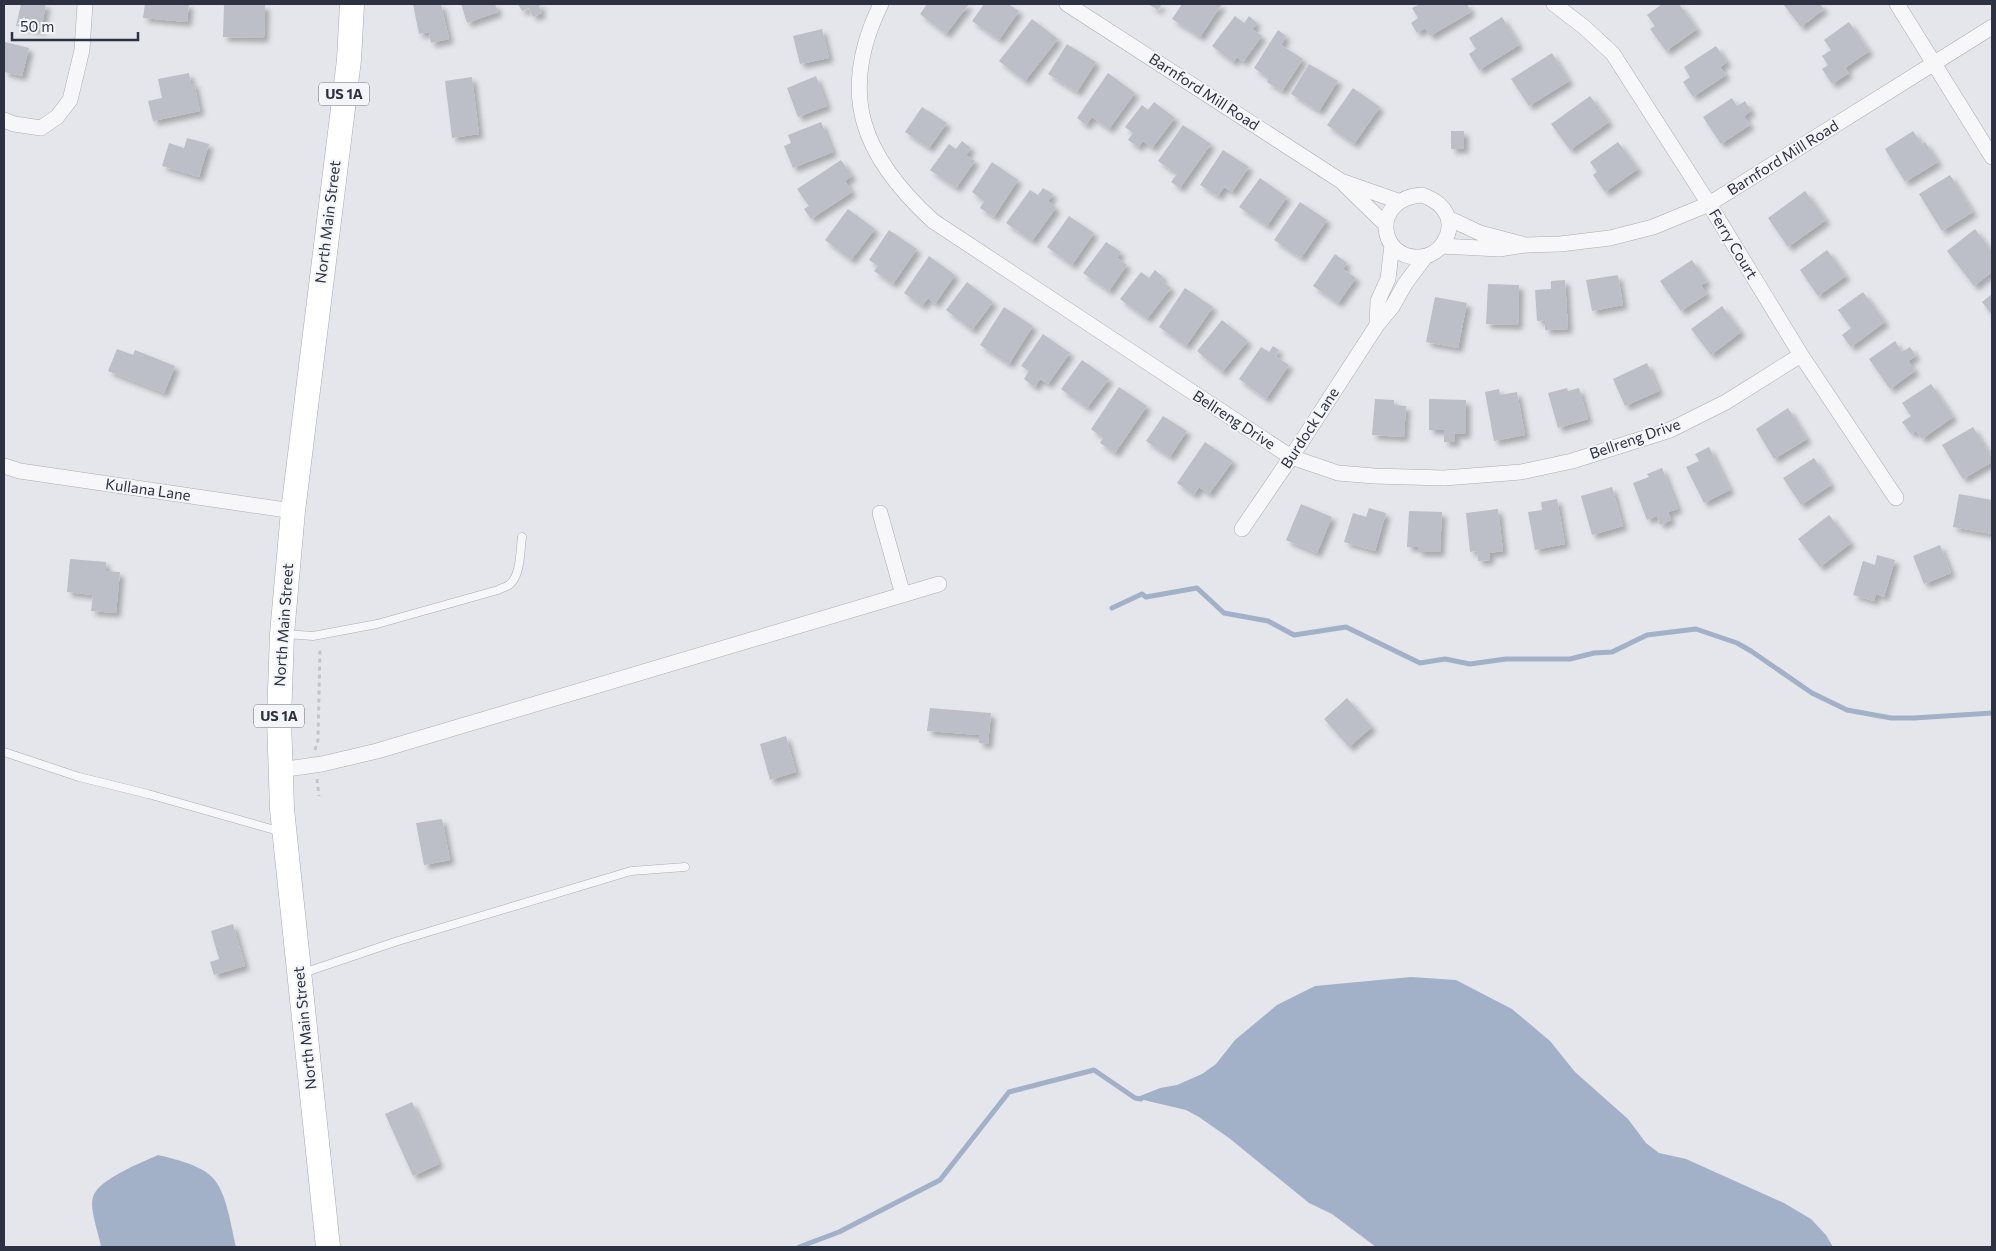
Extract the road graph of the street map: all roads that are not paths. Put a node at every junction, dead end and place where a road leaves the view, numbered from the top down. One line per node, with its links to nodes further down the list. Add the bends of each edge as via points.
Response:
1 (85, 4): 9 (street, via 82,50 70,100 57,117 42,128)
2 (352, 4): 25 (main road, North Main Street / US 1A, via 349,60)
3 (881, 4): 22 (street, Bellreng Drive, via 870,26 862,55 858,85 861,112 872,146 908,199 933,221)
4 (1067, 4): 11 (street, Barnford Mill Road)
5 (1554, 4): 13 (street, Ferry Court, via 1614,54)
6 (1897, 4): 8 (street)
7 (1992, 27): 8 (street, Barnford Mill Road)
8 (1935, 63): 10 (street); 13 (street, Barnford Mill Road)
9 (4, 120)
10 (1992, 157)
11 (1341, 181): 12 (street, Barnford Mill Road); 15 (street, Barnford Mill Road)
12 (1398, 201): 14 (street, Barnford Mill Road, via 1422,195 1443,207); 15 (street, via 1387,216)
13 (1709, 204): 17 (street, Barnford Mill Road, via 1653,227 1610,238); 21 (street, Ferry Court)
14 (1448, 218): 17 (street, Barnford Mill Road, via 1480,233); 18 (street, via 1450,226)
15 (1386, 225): 16 (street, Barnford Mill Road)
16 (1392, 245): 19 (street, via 1401,253); 20 (street, Burdock Lane, via 1388,278 1378,301)
17 (1526, 245): 18 (street, Barnford Mill Road, via 1499,249)
18 (1441, 246): 19 (street)
19 (1426, 257): 20 (street, Burdock Lane)
20 (1377, 325): 22 (street, Burdock Lane)
21 (1801, 355): 22 (street, Bellreng Drive, via 1726,402 1670,430 1572,461 1521,472 1444,478 1374,476 1338,472); 24 (street, Ferry Court)
22 (1291, 457): 27 (street, Burdock Lane)
23 (4, 466): 25 (street, Kullana Lane)
24 (1896, 498)
25 (293, 511): 31 (main road, North Main Street / US 1A)
26 (880, 513): 30 (street)
27 (1242, 529)
28 (522, 537): 31 (lane, via 517,572 509,585 498,590 377,624 313,636)
29 (940, 584): 30 (street)
30 (903, 595): 33 (street, via 377,751)
31 (282, 634): 33 (main road, North Main Street / US 1A)
32 (4, 752): 34 (lane)
33 (280, 770): 34 (main road, North Main Street / US 1A)
34 (284, 833): 36 (main road, North Main Street / US 1A)
35 (685, 867): 36 (lane, via 631,871)
36 (298, 974): 37 (main road, North Main Street / US 1A)
37 (328, 1247)

